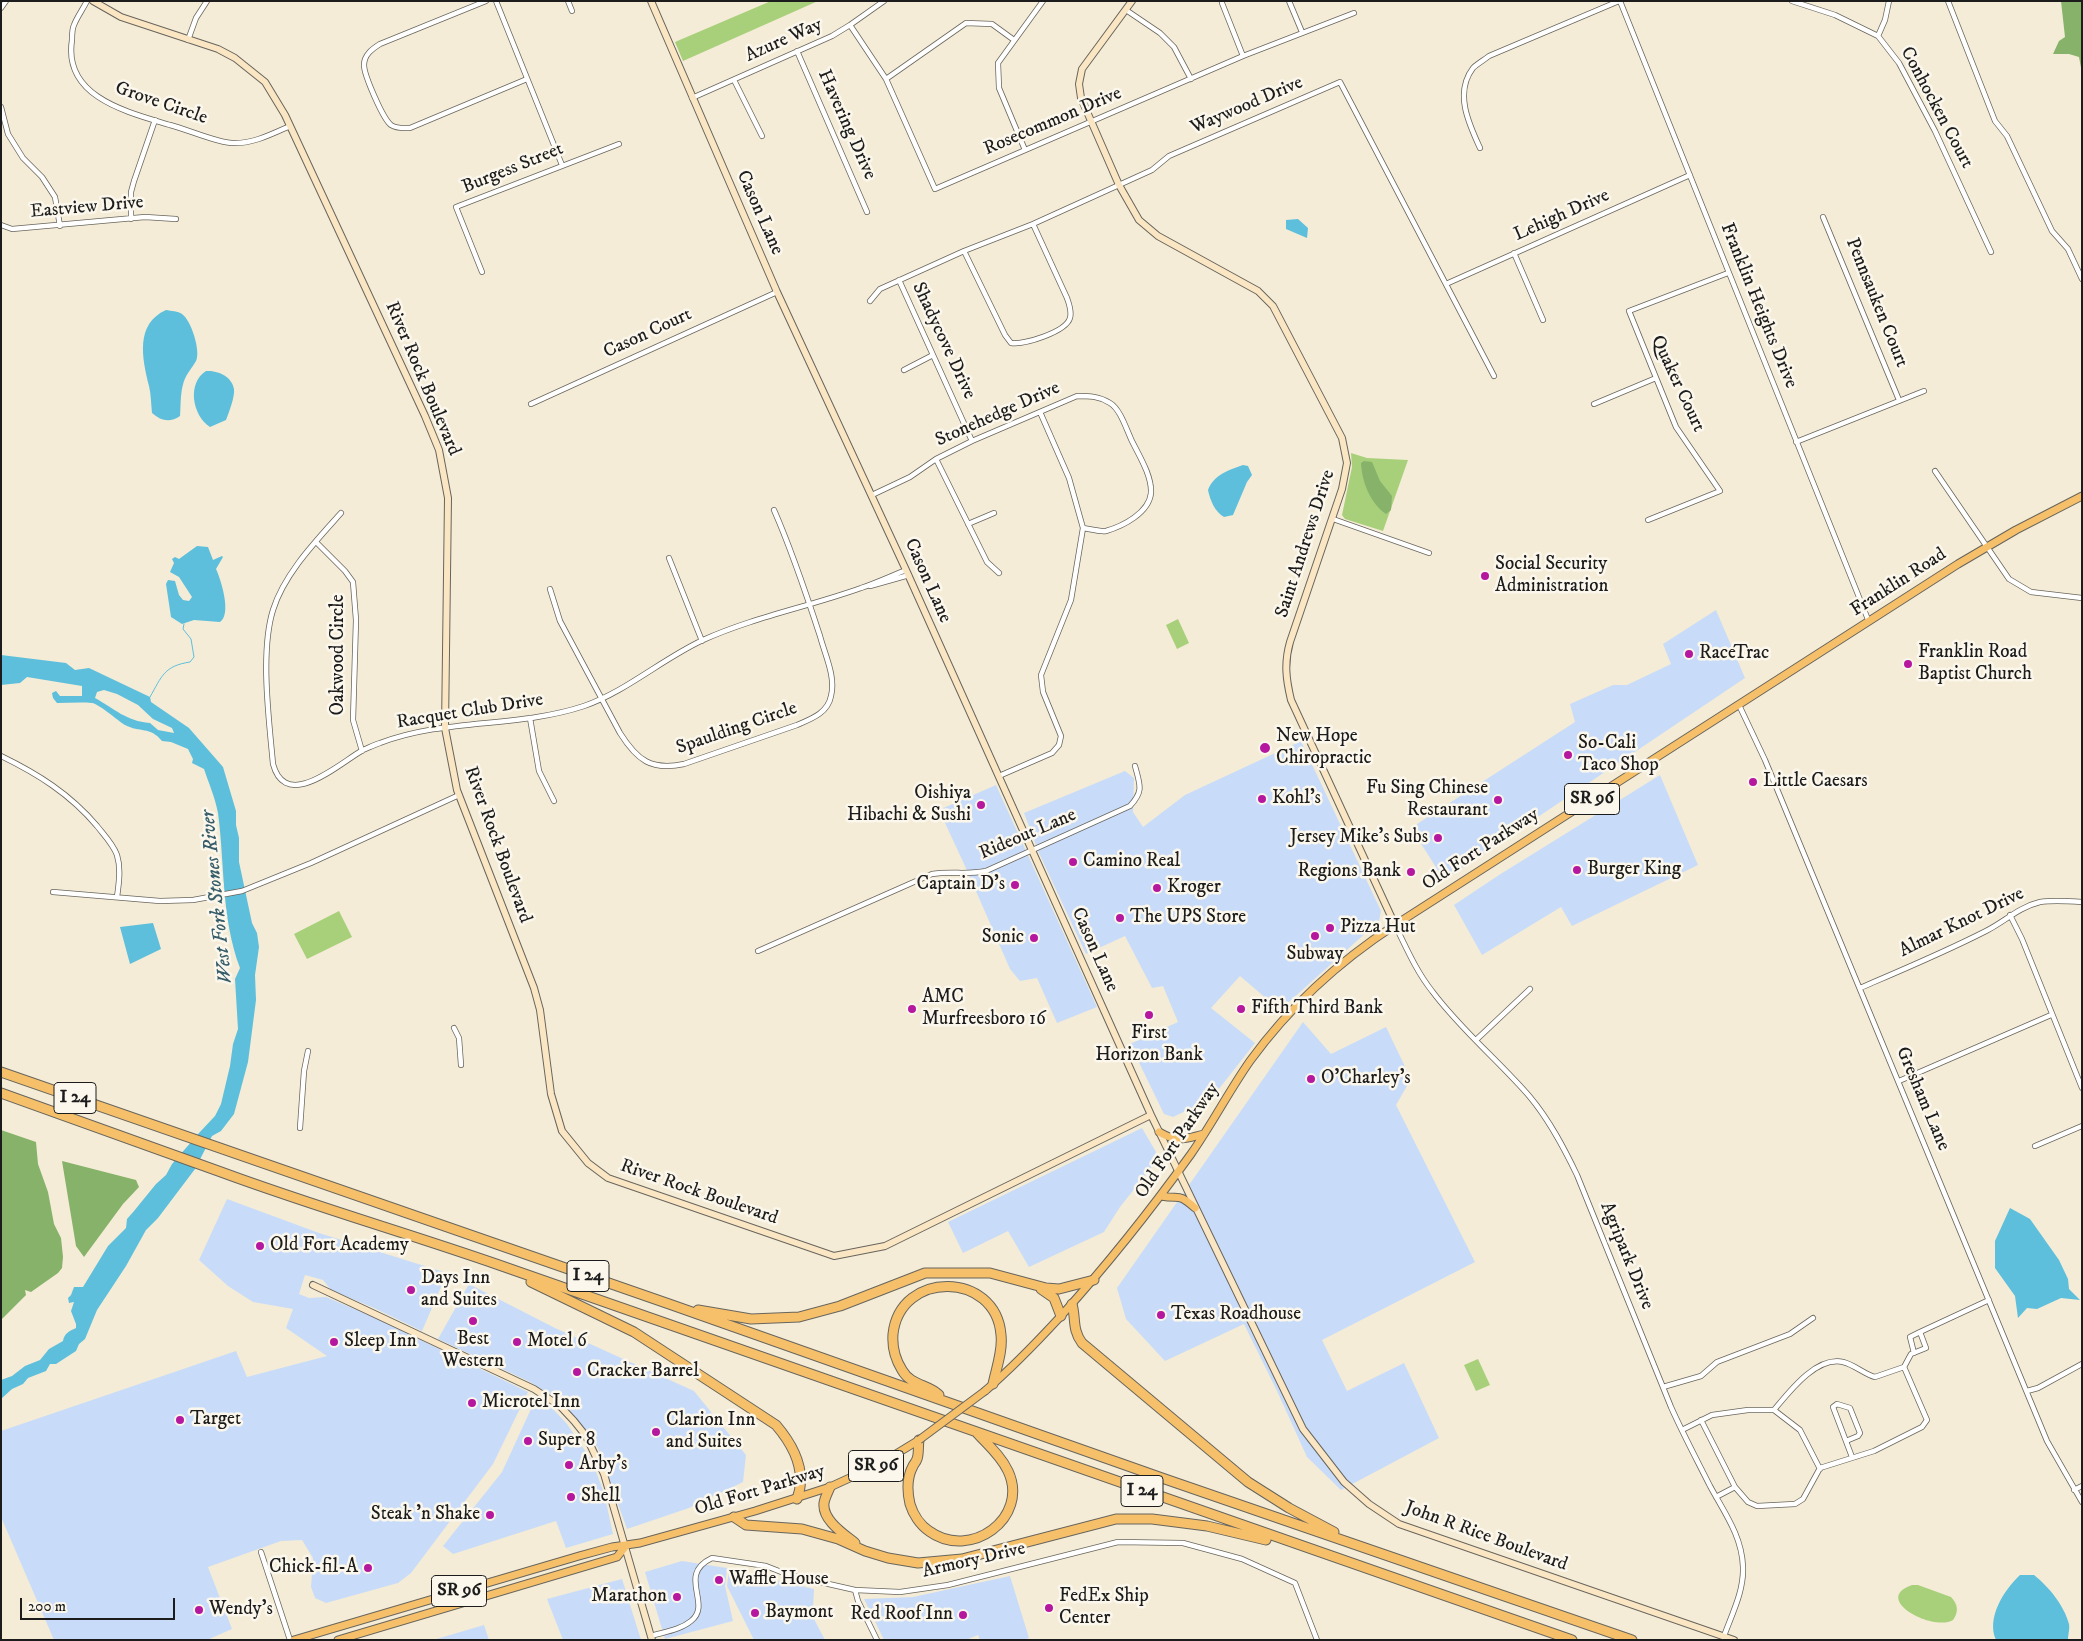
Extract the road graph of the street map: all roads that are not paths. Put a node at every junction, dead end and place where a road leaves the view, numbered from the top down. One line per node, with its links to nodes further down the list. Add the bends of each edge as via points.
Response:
1 (6, 1): 18 (street)
2 (87, 1): 35 (street, Grove Circle, via 74,25 70,52 77,75 87,89 103,101)
3 (93, 1): 25 (street, River Rock Boulevard, via 121,17)
4 (207, 1): 25 (street)
5 (486, 1): 29 (street, via 380,44 369,52 365,70 384,116 391,125 410,128)
6 (496, 1): 29 (street)
7 (568, 1): 19 (street)
8 (651, 1): 33 (street, Cason Lane)
9 (884, 1): 22 (street, Azure Way)
10 (1043, 1): 26 (street)
11 (1132, 1): 20 (street, Saint Andrews Drive)
12 (1289, 1): 23 (street)
13 (1620, 1): 40 (street, via 1489,56 1473,68 1465,84 1463,103); 43 (street, Franklin Heights Drive)
14 (1792, 1): 24 (street, Conhocken Court, via 1835,15)
15 (1889, 1): 24 (street)
16 (1948, 1): 57 (street, via 1995,121 2007,136 2052,231 2068,249)
17 (1222, 3): 28 (street)
18 (1, 8)
19 (572, 10)
20 (1126, 10): 31 (street, via 1174,47); 36 (street, Saint Andrews Drive, via 1082,69 1081,98)
21 (1354, 13): 23 (street, Rosecommon Drive)
22 (850, 26): 27 (street, Azure Way); 30 (street, Rosecommon Drive)
23 (1302, 32): 28 (street, Rosecommon Drive)
24 (1878, 36): 53 (street, Conhocken Court, via 1899,63 1922,106)
25 (188, 40): 37 (street, River Rock Boulevard, via 227,54 254,72 274,95)
26 (1014, 40): 30 (street, via 992,24 966,23); 41 (street, via 998,63 999,88)
27 (797, 51): 32 (street, Azure Way); 45 (street, Havering Drive)
28 (1243, 56): 31 (street, Rosecommon Drive)
29 (527, 79): 42 (street)
30 (886, 79): 41 (street, Rosecommon Drive, via 935,189)
31 (1191, 79): 36 (street, Rosecommon Drive)
32 (734, 80): 33 (street, Azure Way); 38 (street)
33 (692, 98): 60 (street, Cason Lane)
34 (1, 107): 51 (street, via 8,134 55,197)
35 (155, 120): 37 (street, Grove Circle, via 230,144 265,137); 47 (street, via 131,192)
36 (1091, 121): 41 (street, Rosecommon Drive); 44 (street, Saint Andrews Drive)
37 (290, 126): 99 (street, River Rock Boulevard, via 439,450 448,498)
38 (762, 136)
39 (619, 144): 42 (street, Burgess Street)
40 (1480, 148)
41 (1025, 150)
42 (562, 165): 55 (street, Burgess Street, via 456,207)
43 (1690, 175): 54 (street, Lehigh Drive); 56 (street, Franklin Heights Drive)
44 (1119, 185): 49 (street, Waywood Drive); 59 (street, Waywood Drive, via 1152,170 1168,156 1340,82); 81 (street, Saint Andrews Drive, via 1139,220 1158,236 1258,291 1273,306 1342,438 1347,463)
45 (868, 212)
46 (1824, 217): 68 (street, Pennsauken Court)
47 (130, 218): 48 (street, Eastview Drive); 51 (street, Eastview Drive)
48 (176, 220)
49 (1033, 224): 52 (street, Waywood Drive); 52 (street, via 1071,311 1068,322 1057,331 1020,344 1011,343)
50 (1, 225): 51 (street, Eastview Drive, via 12,229)
51 (60, 226)
52 (964, 250): 58 (street, Waywood Drive)
53 (1991, 252)
54 (1514, 253): 59 (street, Lehigh Drive); 62 (street)
55 (482, 272)
56 (1728, 273): 66 (street, Quaker Court, via 1629,311); 73 (street, Franklin Heights Drive)
57 (2082, 279)
58 (899, 280): 61 (street, Waywood Drive, via 880,289); 63 (street, Shadycove Drive)
59 (1446, 284): 65 (street, Waywood Drive)
60 (777, 292): 69 (street, Cason Court); 76 (street, Cason Lane)
61 (870, 301)
62 (1543, 320)
63 (933, 355): 64 (street); 72 (street, Shadycove Drive)
64 (904, 370)
65 (1494, 376)
66 (1656, 378): 70 (street); 82 (street, Quaker Court, via 1676,427 1720,491)
67 (1924, 391): 68 (street)
68 (1899, 400): 73 (street)
69 (531, 404)
70 (1594, 404)
71 (1040, 412): 72 (street, Stonehedge Drive); 84 (street, via 1069,478); 84 (street, Stonehedge Drive, via 1077,396 1094,396 1112,404 1147,474 1151,492 1139,514 1105,531)
72 (972, 441): 74 (street, Stonehedge Drive)
73 (1796, 442): 94 (street, Franklin Heights Drive)
74 (936, 459): 76 (street, Stonehedge Drive, via 910,477); 83 (street)
75 (1935, 471): 86 (street)
76 (872, 495): 89 (street, Cason Lane)
77 (2082, 496): 86 (main road, Franklin Road / SR 96)
78 (774, 510): 93 (street, Spaulding Circle)
79 (341, 513): 85 (street, Racquet Club Drive)
80 (994, 513): 83 (street)
81 (1333, 519): 87 (street); 111 (street, Saint Andrews Drive, via 1285,659 1286,679 1291,700)
82 (1648, 520)
83 (968, 524): 90 (street, via 987,562)
84 (1084, 528): 103 (street, via 1070,600 1041,675 1043,692 1061,736 1059,745 1052,753)
85 (317, 543): 100 (street, Oakwood Circle, via 353,582 356,628 352,720); 100 (street, Racquet Club Drive, via 286,581 272,612 267,674 273,764 275,772 286,782 303,784 317,780)
86 (1986, 547): 92 (street, via 2009,579 2031,592); 94 (main road, Franklin Road / SR 96)
87 (1429, 553)
88 (670, 558): 95 (street)
89 (907, 572): 93 (street, Racquet Club Drive); 103 (street, Cason Lane)
90 (999, 573)
91 (550, 589): 96 (street, Spaulding Circle, via 560,621)
92 (2082, 598)
93 (809, 603): 95 (street, Racquet Club Drive); 96 (street, Spaulding Circle, via 832,685 830,702 814,718 684,764 659,766 630,750)
94 (1869, 622): 97 (main road, Franklin Road / SR 96)
95 (702, 641): 96 (street, Racquet Club Drive)
96 (601, 699): 98 (street, Racquet Club Drive, via 566,711)
97 (1739, 705): 111 (main road, Old Fort Parkway / SR 96); 113 (street, Gresham Lane)
98 (530, 718): 99 (street, Racquet Club Drive); 105 (street, via 539,771)
99 (445, 728): 100 (street, Racquet Club Drive, via 392,739); 104 (street, River Rock Boulevard)
100 (362, 750)
101 (1, 756): 108 (street, via 33,771 61,790 109,840 120,867)
102 (1135, 766): 106 (street, Rideout Lane, via 1140,785 1139,797 1130,806)
103 (999, 776): 106 (street, Cason Lane)
104 (459, 795): 108 (street, via 251,888 193,900); 124 (street, River Rock Boulevard, via 534,988 551,1094 562,1131 588,1163 608,1178 834,1256 885,1246)
105 (554, 802)
106 (1033, 851): 112 (street, Rideout Lane, via 986,871 932,874); 124 (street, Cason Lane)
107 (53, 892): 108 (street)
108 (117, 897)
109 (2082, 902): 110 (street, Almar Knot Drive, via 2039,902)
110 (2010, 915): 113 (street, Almar Knot Drive, via 1988,930 1925,961); 115 (street)
111 (1395, 925): 117 (street, Agripark Drive, via 1432,992); 128 (main road, Old Fort Parkway / SR 96, via 1340,964 1288,1014 1249,1063)
112 (758, 951)
113 (1860, 988): 121 (street, Gresham Lane)
114 (1530, 989): 117 (street)
115 (2051, 1015): 121 (street); 122 (street)
116 (454, 1028): 119 (street, via 459,1038)
117 (1476, 1040): 147 (street, Agripark Drive, via 1530,1097 1563,1146)
118 (308, 1051): 126 (street)
119 (461, 1064)
120 (1, 1072): 139 (highway, I 24)
121 (1899, 1081): 137 (street, Gresham Lane)
122 (2082, 1088)
123 (1, 1093): 133 (highway, I 24, via 224,1173)
124 (1151, 1114): 127 (street, Cason Lane)
125 (2082, 1126): 129 (street)
126 (300, 1128)
127 (1160, 1132): 128 (main road, via 1173,1140); 130 (street, Cason Lane)
128 (1204, 1134): 130 (main road, Old Fort Parkway / SR 96)
129 (2035, 1146)
130 (1178, 1172): 131 (main road, Old Fort Parkway / SR 96); 132 (street, John R Rice Boulevard)
131 (1161, 1196): 132 (main road, via 1171,1199 1178,1196); 134 (main road, Old Fort Parkway / SR 96)
132 (1195, 1208): 172 (street, John R Rice Boulevard, via 1303,1429 1342,1480 1369,1504 1399,1524)
133 (493, 1263): 153 (highway, I 24); 163 (highway, via 634,1332 770,1420 786,1437 795,1454 802,1480)
134 (1094, 1280): 135 (highway, via 1059,1289); 138 (main road, Old Fort Parkway / SR 96)
135 (1028, 1284): 139 (highway, via 990,1273 925,1273 840,1306 799,1317 751,1319); 140 (highway, via 1054,1298)
136 (313, 1285): 167 (street, via 534,1389 560,1406 586,1436 604,1474)
137 (1990, 1300): 142 (street); 148 (street, Gresham Lane)
138 (1072, 1304): 140 (main road, Old Fort Parkway / SR 96); 166 (highway, via 1076,1334 1101,1359 1248,1482 1288,1508)
139 (672, 1305): 149 (highway, I 24)
140 (1061, 1316): 146 (main road, Old Fort Parkway / SR 96, via 1025,1356)
141 (1813, 1318): 147 (street, via 1790,1334 1717,1362 1701,1376)
142 (1920, 1332): 143 (street, via 1910,1337); 143 (street, via 1926,1348)
143 (1914, 1353): 145 (street)
144 (2082, 1364): 148 (street)
145 (1904, 1367): 150 (street, via 1875,1377 1844,1362 1824,1365 1806,1375); 156 (street, via 1927,1420 1925,1424 1894,1442)
146 (993, 1384): 149 (highway, via 1001,1334 993,1310 979,1296 961,1288 947,1286 921,1292 908,1302 898,1317 893,1344 896,1359 908,1378); 154 (main road, Old Fort Parkway / SR 96, bridge)
147 (1663, 1387): 152 (street, Agripark Drive)
148 (2027, 1391): 161 (street, Gresham Lane, via 2047,1441)
149 (944, 1401): 166 (highway, I 24)
150 (1774, 1410): 151 (street, via 1717,1414); 157 (street, via 1800,1430)
151 (1701, 1420): 152 (street); 159 (street)
152 (1682, 1430): 162 (street, Agripark Drive)
153 (975, 1431): 154 (highway, via 1002,1459 1012,1486 1008,1511 1001,1522 972,1540 947,1541 925,1528 910,1506 910,1474 917,1459); 168 (highway, I 24)
154 (919, 1440): 160 (main road, Old Fort Parkway / SR 96, via 878,1465)
155 (1846, 1441): 155 (street, via 1834,1407 1837,1404 1850,1408 1860,1433); 156 (street)
156 (1852, 1457): 157 (street)
157 (1820, 1469): 159 (street, via 1803,1499 1795,1504 1757,1506 1748,1502)
158 (2082, 1486): 161 (street)
159 (1735, 1487): 162 (street)
160 (830, 1488): 163 (main road, Old Fort Parkway / SR 96); 170 (highway, via 825,1499 825,1511 839,1531 857,1544)
161 (2074, 1490): 164 (street, Gresham Lane)
162 (1716, 1497): 172 (street, Agripark Drive, via 1742,1548 1740,1593)
163 (797, 1499): 165 (main road, Old Fort Parkway / SR 96)
164 (2082, 1502)
165 (734, 1518): 167 (main road, Old Fort Parkway / SR 96); 170 (highway, via 746,1525 802,1529)
166 (1356, 1544): 180 (highway, I 24)
167 (625, 1546): 173 (street); 175 (main road, Old Fort Parkway / SR 96, via 579,1556); 176 (main road, Old Fort Parkway / SR 96, via 617,1557)
168 (1310, 1550): 170 (highway, via 1207,1526 1152,1519 1116,1519 962,1558 918,1563); 179 (highway, I 24)
169 (261, 1552): 174 (street)
170 (888, 1558)
171 (855, 1590): 173 (street, Armory Drive, via 766,1566 712,1558 696,1571 694,1583 699,1600 693,1620); 177 (street); 178 (street, Armory Drive, via 900,1592 942,1586 1118,1542 1183,1543 1242,1560 1294,1583)
172 (1724, 1636): 181 (street, John R Rice Boulevard)
173 (652, 1638)
174 (290, 1640)
175 (294, 1640)
176 (338, 1640)
177 (877, 1640)
178 (1317, 1640)
179 (1572, 1640)
180 (1632, 1640)
181 (1734, 1640)

